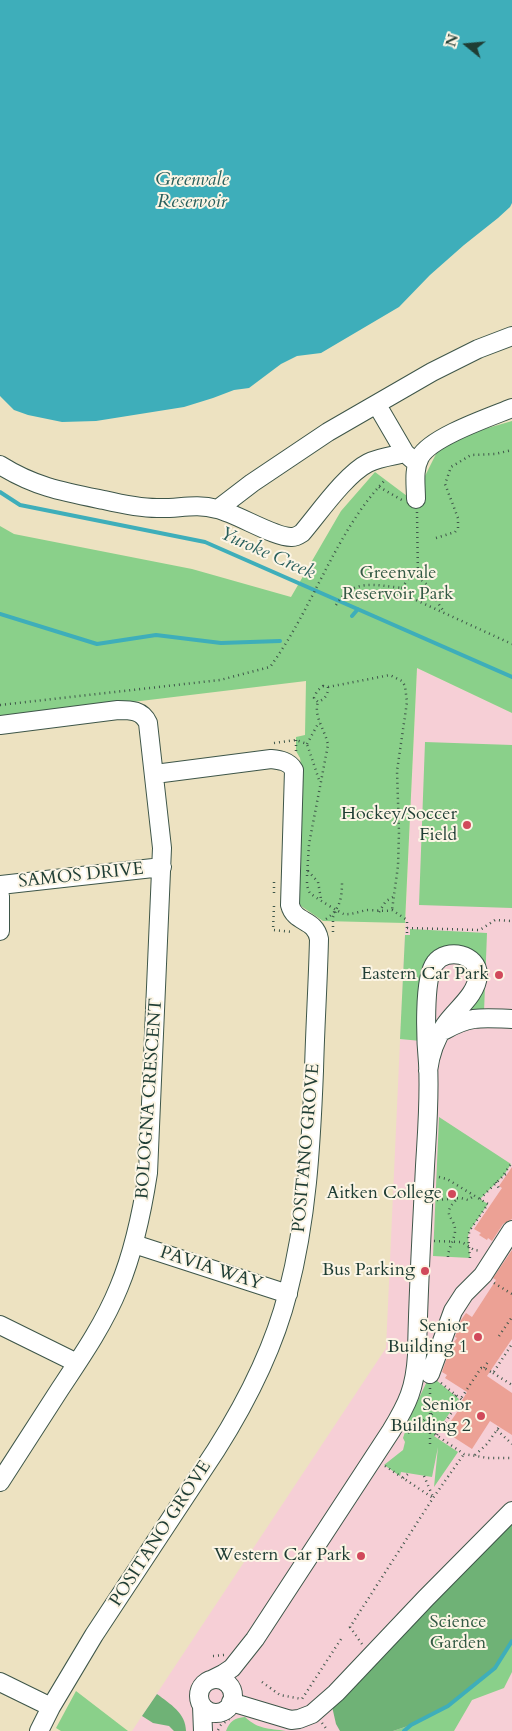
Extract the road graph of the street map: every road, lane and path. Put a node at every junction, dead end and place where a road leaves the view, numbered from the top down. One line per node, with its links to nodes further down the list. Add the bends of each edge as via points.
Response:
1 (512, 336): 2 (street, via 432,372)
2 (377, 405): 5 (street); 10 (street, via 328,432)
3 (512, 408): 5 (street, via 430,445)
4 (512, 450): 11 (path, via 471,455 451,467 445,484 458,518 458,528)
5 (411, 458): 9 (street, via 415,472); 10 (street, via 367,463 351,475 298,536 284,536)
6 (0, 465): 10 (street, via 40,486 86,497 150,508 196,505)
7 (386, 480): 8 (path)
8 (379, 487): 9 (path); 19 (path, via 346,532 270,667 220,680)
9 (412, 506): 12 (path)
10 (218, 509)
11 (436, 538)
12 (418, 578): 13 (path, via 408,579); 15 (path, via 426,583)
13 (402, 588): 14 (path, via 356,587 349,589); 15 (path, via 407,596)
14 (336, 604)
15 (448, 614): 16 (path)
16 (512, 644)
17 (328, 687): 18 (path, via 328,694); 18 (path, via 323,686 317,691 314,698); 31 (path, via 390,675 405,686 407,702 397,771 399,832)
18 (318, 702): 20 (path)
19 (0, 705)
20 (320, 721): 22 (path); 25 (path, via 328,745)
21 (0, 725): 24 (street, BOLOGNA CRESCENT, via 118,710 140,713 148,723)
22 (306, 744): 23 (path, via 296,740); 25 (path)
23 (296, 751)
24 (155, 774): 26 (street, BOLOGNA CRESCENT); 37 (street, via 271,759 291,766 294,777 290,905 297,917)
25 (320, 787): 27 (path, via 309,844)
26 (162, 867): 29 (street, SAMOS DRIVE); 58 (street, BOLOGNA CRESCENT, via 148,1174)
27 (308, 871): 32 (path, via 318,882); 32 (path, via 307,888)
28 (342, 882): 34 (path)
29 (0, 885)
30 (0, 896): 40 (street)
31 (395, 896): 33 (path); 35 (path, via 386,901)
32 (321, 899): 34 (path)
33 (392, 910): 35 (path); 38 (path, via 407,920)
34 (336, 911): 35 (path, via 345,914 367,910); 37 (path); 43 (path)
35 (379, 912)
36 (512, 921): 38 (path, via 495,920 480,930)
37 (315, 928): 64 (street, POSITANO GROVE, via 319,952 309,1165 304,1215)
38 (407, 928): 42 (path)
39 (273, 930): 41 (path)
40 (0, 931)
41 (295, 932)
42 (407, 934)
43 (333, 939)
44 (512, 1020): 45 (street, via 475,1018)
45 (439, 1034): 46 (street); 46 (street, via 476,983 475,966 460,954 442,957 431,970 426,1034)
46 (428, 1071): 96 (street, via 417,1362 410,1399)
47 (511, 1164): 49 (path)
48 (434, 1177): 51 (path, via 447,1178)
49 (496, 1182): 50 (path); 52 (path)
50 (500, 1191)
51 (475, 1195): 52 (path); 54 (path, via 468,1200)
52 (480, 1199): 59 (path, via 489,1204 470,1230)
53 (434, 1200): 54 (path)
54 (456, 1200): 57 (path, via 449,1214 455,1229)
55 (512, 1230): 60 (street)
56 (433, 1241): 57 (path)
57 (451, 1242): 59 (path, via 462,1242); 61 (path)
58 (134, 1244): 64 (street, PAVIA WAY); 71 (street, BOLOGNA CRESCENT, via 107,1314)
59 (470, 1248): 60 (path); 62 (path)
60 (498, 1252): 63 (street)
61 (448, 1257)
62 (470, 1258)
63 (482, 1275): 65 (path); 74 (street, via 452,1311)
64 (288, 1294): 104 (street, POSITANO GROVE, via 264,1362 235,1421 94,1635)
65 (512, 1294)
66 (512, 1317): 68 (path)
67 (0, 1326): 71 (street)
68 (499, 1336)
69 (512, 1344): 73 (path)
70 (489, 1360): 72 (path)
71 (77, 1364): 93 (street, BOLOGNA CRESCENT)
72 (484, 1368): 73 (path); 77 (path)
73 (493, 1373): 75 (path)
74 (430, 1374): 76 (path); 78 (path)
75 (512, 1385)
76 (456, 1395): 77 (path); 78 (path)
77 (461, 1399): 82 (path)
78 (430, 1415): 80 (path); 81 (path)
79 (410, 1416): 80 (path)
80 (420, 1424): 81 (path); 83 (path)
81 (430, 1430): 82 (path); 85 (path)
82 (437, 1435): 86 (path)
83 (402, 1438)
84 (512, 1444): 87 (path, via 498,1429)
85 (430, 1446)
86 (464, 1454): 87 (path); 94 (path)
87 (474, 1456): 88 (path)
88 (512, 1458)
89 (384, 1465): 92 (path)
90 (408, 1474): 92 (path)
91 (424, 1476): 94 (path)
92 (403, 1478): 94 (path)
93 (0, 1482)
94 (433, 1498): 98 (path, via 350,1627)
95 (512, 1511): 102 (street, via 312,1714 291,1720)
96 (257, 1636): 99 (street, via 232,1668); 102 (street, via 239,1668)
97 (344, 1636): 101 (path, via 302,1699 280,1695)
98 (361, 1644)
99 (211, 1680): 102 (street, via 226,1681 231,1688); 103 (street, via 201,1688 199,1699)
100 (0, 1682): 104 (street)
101 (262, 1682)
102 (229, 1702): 103 (street, via 210,1712); 107 (street)
103 (202, 1706): 106 (street)
104 (51, 1707): 105 (street, POSITANO GROVE)
105 (39, 1731)
106 (203, 1731)
107 (210, 1731)

